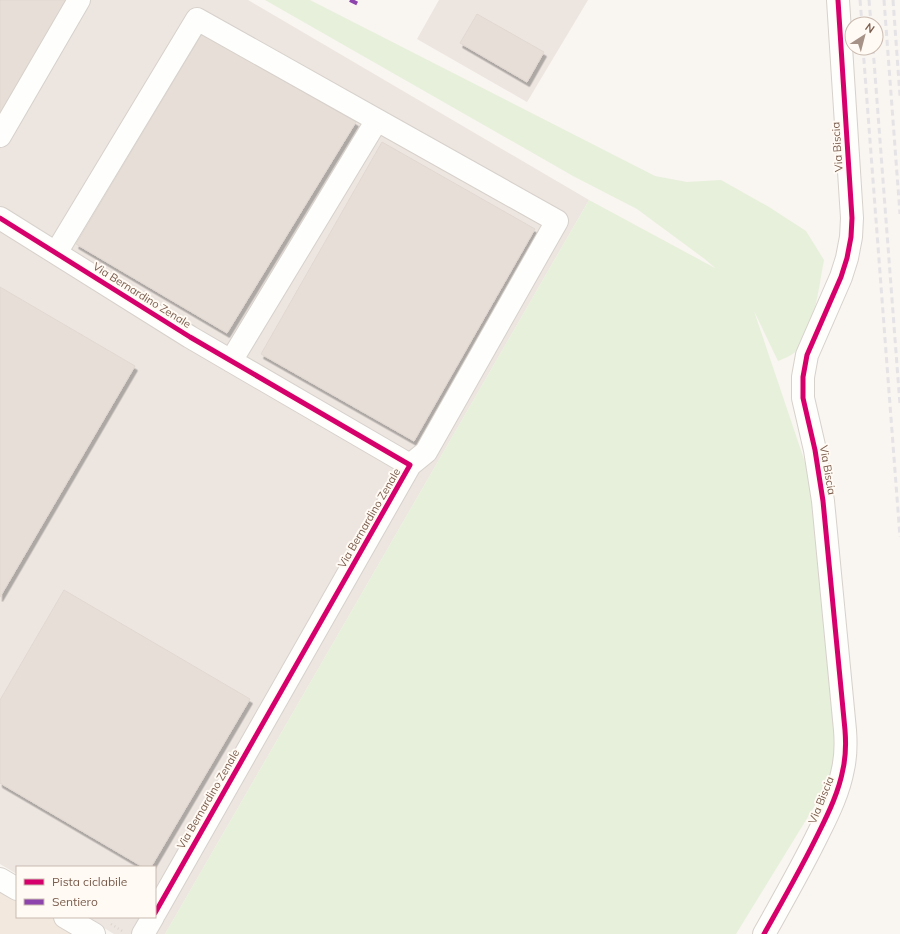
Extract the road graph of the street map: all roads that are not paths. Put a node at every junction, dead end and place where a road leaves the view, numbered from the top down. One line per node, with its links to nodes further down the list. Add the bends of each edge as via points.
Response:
1 (79, 0): 4 (street)
2 (838, 0): 16 (street, Via Biscia, via 852,218 851,238 841,277 808,355 803,377 803,398 823,501 846,750 837,793 825,820)
3 (377, 120): 6 (street, via 197,18); 7 (street); 8 (street, via 557,222 426,452)
4 (0, 136)
5 (0, 218): 6 (street, Via Bernardino Zenale)
6 (56, 253): 7 (street, Via Bernardino Zenale)
7 (231, 361): 8 (street, Via Bernardino Zenale)
8 (410, 465): 11 (street, Via Bernardino Zenale)
9 (0, 879): 10 (street)
10 (16, 888)
11 (156, 911)
12 (67, 918): 14 (street)
13 (152, 918): 15 (street)
14 (94, 934)
15 (143, 934)
16 (764, 934)

